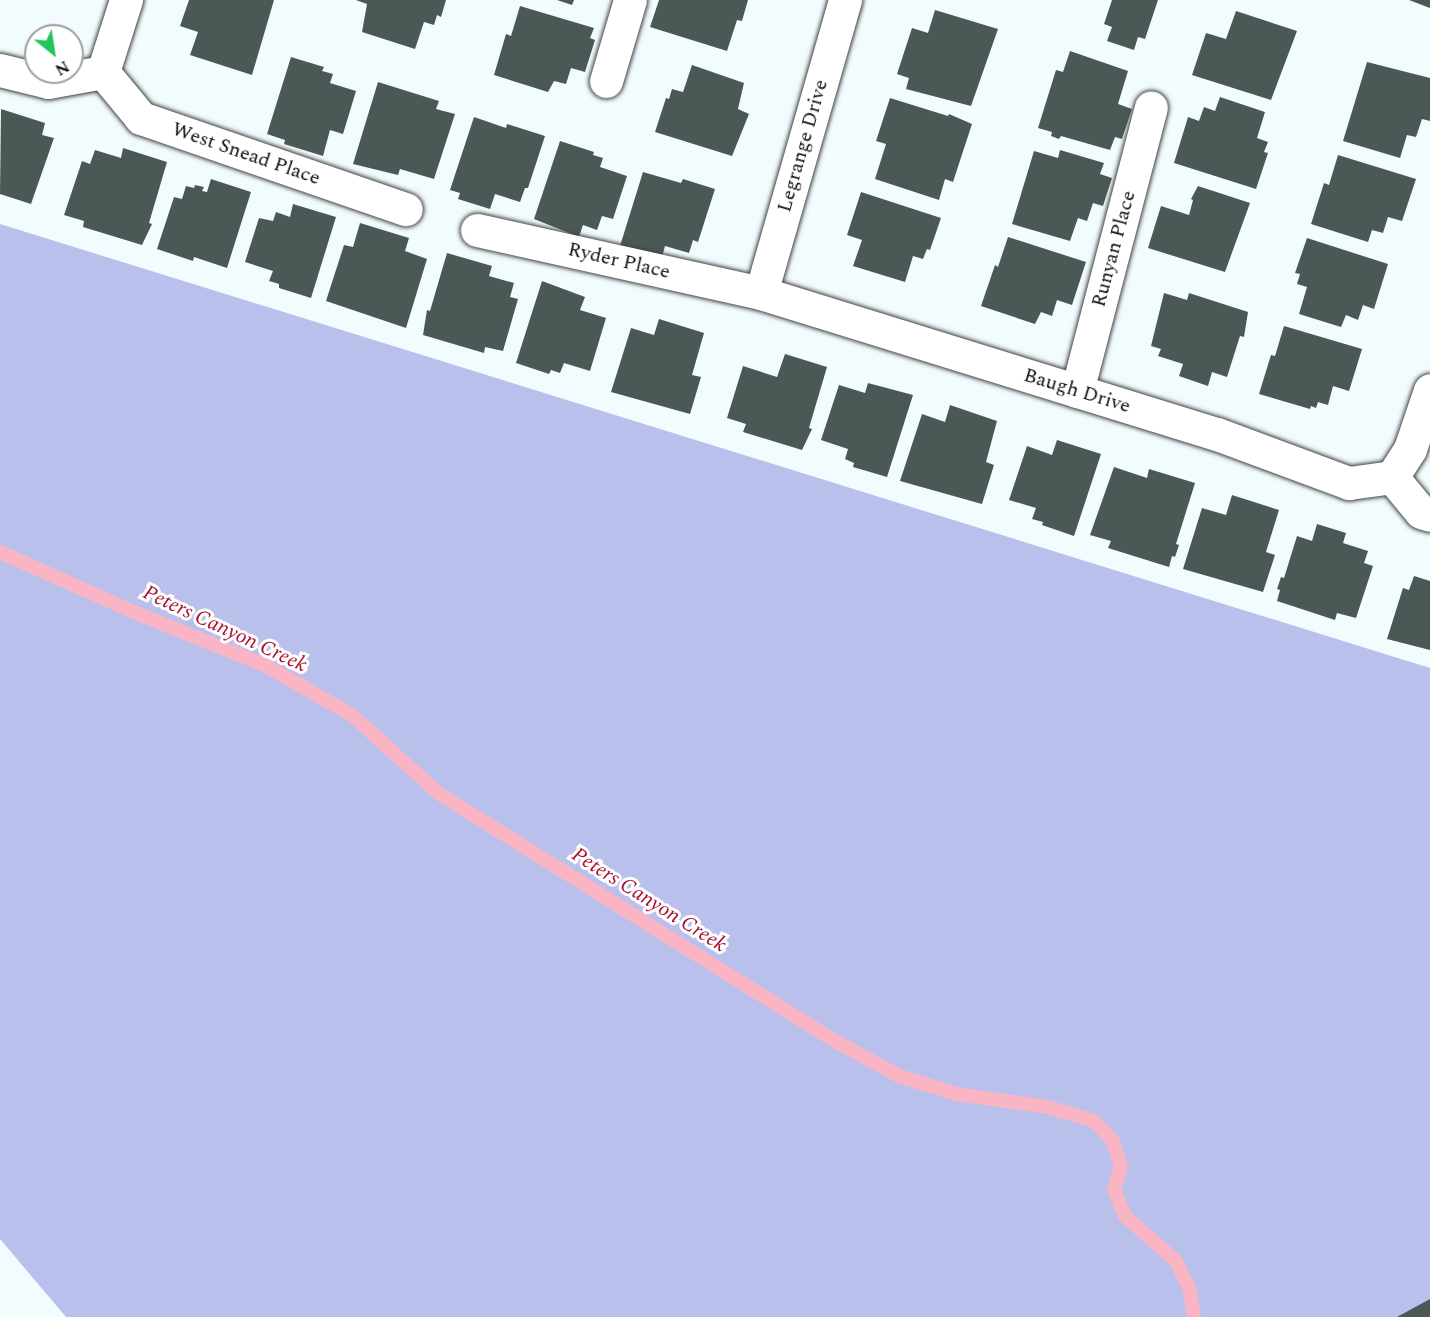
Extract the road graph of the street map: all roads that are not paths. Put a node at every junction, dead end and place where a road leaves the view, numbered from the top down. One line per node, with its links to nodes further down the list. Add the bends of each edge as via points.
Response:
1 (126, 0): 5 (street)
2 (630, 0): 6 (street)
3 (845, 0): 10 (street, Legrange Drive)
4 (0, 70): 5 (street, via 48,82)
5 (103, 72): 8 (street, West Snead Place, via 141,118)
6 (606, 81)
7 (1151, 107): 12 (street, Runyan Place)
8 (406, 209)
9 (477, 230): 10 (street, Ryder Place)
10 (761, 293): 12 (street, Baugh Drive)
11 (1430, 390): 13 (street, via 1410,448)
12 (1077, 391): 13 (street, Baugh Drive, via 1217,434 1349,483)
13 (1392, 477): 14 (street, via 1421,512)
14 (1430, 515)

